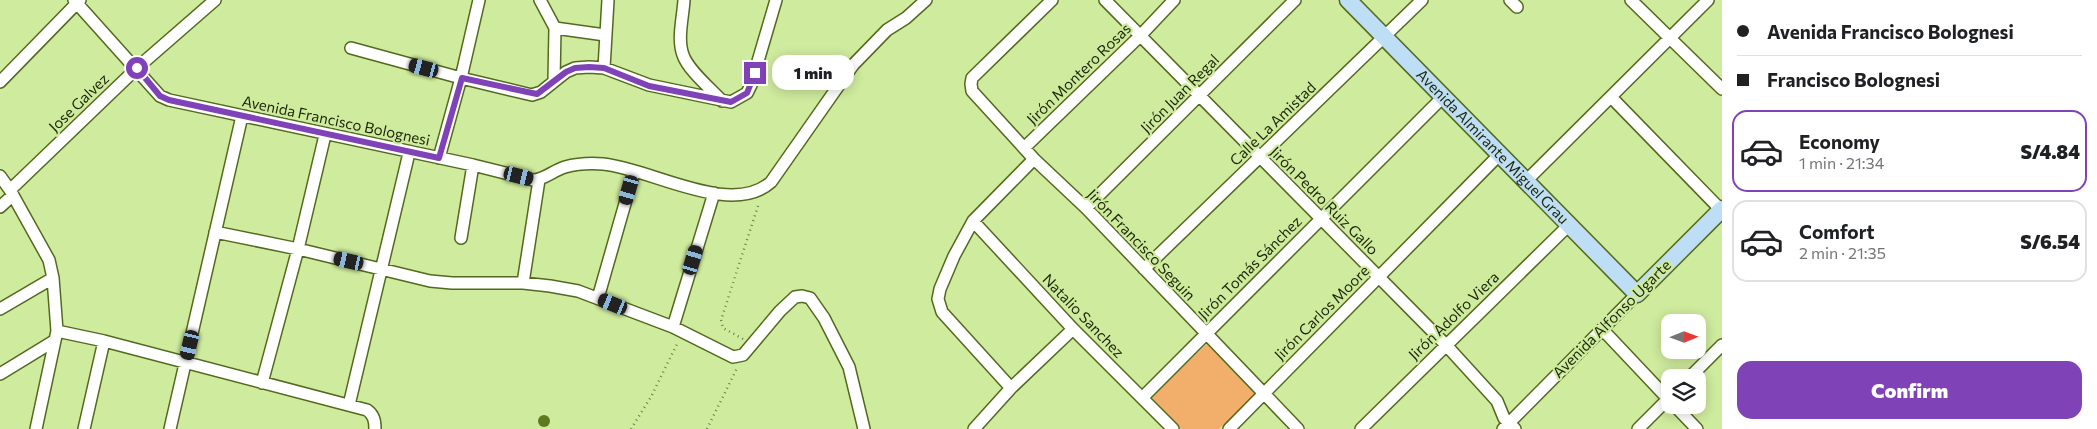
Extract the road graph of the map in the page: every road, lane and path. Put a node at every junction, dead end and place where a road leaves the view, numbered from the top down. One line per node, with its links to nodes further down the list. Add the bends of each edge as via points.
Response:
1 (215, 0): 23 (street, Jose Galvez)
2 (479, 0): 25 (street)
3 (540, 0): 17 (street)
4 (608, 0): 18 (street)
5 (684, 0): 32 (street, via 683,56)
6 (776, 0): 32 (street, via 747,93 731,102)
7 (926, 0): 46 (street, via 887,30 853,65)
8 (1052, 0): 35 (street, Jirón Francisco Seguin, via 972,78 972,91)
9 (1104, 0): 19 (street, Jirón Pedro Ruiz Gallo)
10 (1174, 0): 19 (street, Jirón Montero Rosas)
11 (1295, 0): 29 (street, Jirón Juan Regal)
12 (1348, 0): 20 (street, Avenida Almirante Miguel Grau)
13 (1422, 0): 20 (street, Calle La Amistad)
14 (1631, 0): 21 (street)
15 (1708, 0): 21 (street)
16 (77, 1): 23 (street, Avenida Francisco Bolognesi); 27 (street)
17 (555, 28): 18 (street); 26 (street)
18 (605, 35): 24 (street)
19 (1140, 36): 29 (street, Jirón Pedro Ruiz Gallo); 35 (street, Jirón Montero Rosas)
20 (1384, 37): 30 (street, Avenida Almirante Miguel Grau); 38 (street, Calle La Amistad)
21 (1670, 38): 28 (street); 31 (street)
22 (351, 48): 25 (street)
23 (137, 68): 33 (street, Avenida Francisco Bolognesi, via 160,96); 47 (street, Jose Galvez)
24 (604, 68): 26 (street, via 575,68); 32 (street, via 649,86)
25 (462, 78): 26 (street, via 532,94 541,92); 39 (street)
26 (554, 80)
27 (0, 82)
28 (1722, 89)
29 (1199, 96): 38 (street, Jirón Pedro Ruiz Gallo); 50 (street, Jirón Juan Regal)
30 (1443, 97): 37 (street, Avenida Almirante Miguel Grau); 52 (street, Jirón Tomás Sánchez)
31 (1611, 97): 45 (street); 51 (street)
32 (722, 100)
33 (242, 116): 34 (street, Avenida Francisco Bolognesi); 55 (street)
34 (325, 135): 36 (street, Avenida Francisco Bolognesi); 57 (street)
35 (1024, 148): 40 (street, Jirón Francisco Seguin)
36 (409, 152): 39 (street, Avenida Francisco Bolognesi); 58 (street)
37 (1500, 154): 45 (street, Avenida Almirante Miguel Grau); 60 (street, Jirón Carlos Moore)
38 (1260, 157): 52 (street, Jirón Pedro Ruiz Gallo); 59 (street, Calle La Amistad)
39 (439, 158): 41 (street, Avenida Francisco Bolognesi)
40 (1034, 159): 50 (street, Jirón Francisco Seguin); 53 (street)
41 (474, 165): 44 (street, Avenida Francisco Bolognesi); 56 (street)
42 (634, 172): 44 (street, via 604,164 581,164 565,167); 48 (street); 64 (street)
43 (0, 176): 47 (street)
44 (539, 180): 62 (street)
45 (1526, 181): 54 (street, Avenida Almirante Miguel Grau)
46 (763, 189): 48 (street, via 742,196); 72 (path, via 721,320 723,328 730,333)
47 (12, 193): 49 (street, Jose Galvez); 61 (street, via 49,260)
48 (714, 193): 66 (street)
49 (0, 206)
50 (1086, 208): 59 (street, Jirón Francisco Seguin)
51 (1722, 210): 63 (street, Avenida Alfonso Ugarte)
52 (1321, 219): 60 (street, Jirón Pedro Ruiz Gallo); 69 (street, Jirón Tomás Sánchez)
53 (973, 221): 68 (street, Natalio Sanchez); 80 (street, via 940,289 939,306)
54 (1569, 225): 63 (street, Avenida Almirante Miguel Grau); 73 (street, Jirón Adolfo Viera)
55 (215, 232): 57 (street); 76 (street)
56 (461, 238)
57 (298, 249): 58 (street); 79 (street)
58 (383, 269): 62 (street, via 430,281); 84 (street)
59 (1144, 269): 69 (street, Jirón Francisco Seguin)
60 (1379, 277): 73 (street, Jirón Pedro Ruiz Gallo); 82 (street, Jirón Carlos Moore)
61 (53, 278): 65 (street); 70 (street)
62 (524, 283): 64 (street)
63 (1637, 294): 67 (street, Avenida Alfonso Ugarte)
64 (598, 298): 66 (street)
65 (0, 310)
66 (678, 329): 75 (street, via 728,355 738,358); 92 (path, via 652,395)
67 (1602, 329): 81 (street); 87 (street, Avenida Alfonso Ugarte)
68 (1074, 330): 80 (street); 83 (street, Natalio Sanchez)
69 (1206, 333): 82 (street, Jirón Francisco Seguin); 83 (street, Jirón Tomás Sánchez)
70 (56, 336): 71 (street); 78 (street); 89 (street)
71 (104, 341): 76 (street); 90 (street)
72 (754, 343): 75 (street); 94 (street, via 795,297 810,298 850,367)
73 (1446, 345): 87 (street, Jirón Pedro Ruiz Gallo, via 1496,401); 99 (street, Jirón Adolfo Viera)
74 (1722, 345): 77 (street)
75 (743, 355): 93 (path)
76 (185, 363): 79 (street); 88 (street)
77 (1699, 369)
78 (0, 374)
79 (262, 383): 84 (street)
80 (1011, 388): 95 (street)
81 (1661, 391)
82 (1264, 394): 97 (street, Jirón Carlos Moore); 98 (street, Jirón Francisco Seguin)
83 (1142, 398): 96 (street, Natalio Sanchez)
84 (349, 406): 91 (street, via 372,414)
85 (1661, 409): 100 (street)
86 (1683, 414): 101 (street)
87 (1509, 427)
88 (174, 428)
89 (36, 429)
90 (84, 429)
91 (375, 429)
92 (631, 429)
93 (707, 429)
94 (864, 429)
95 (974, 429)
96 (1173, 429)
97 (1229, 429)
98 (1298, 429)
99 (1361, 429)
100 (1638, 429)
101 (1697, 429)

